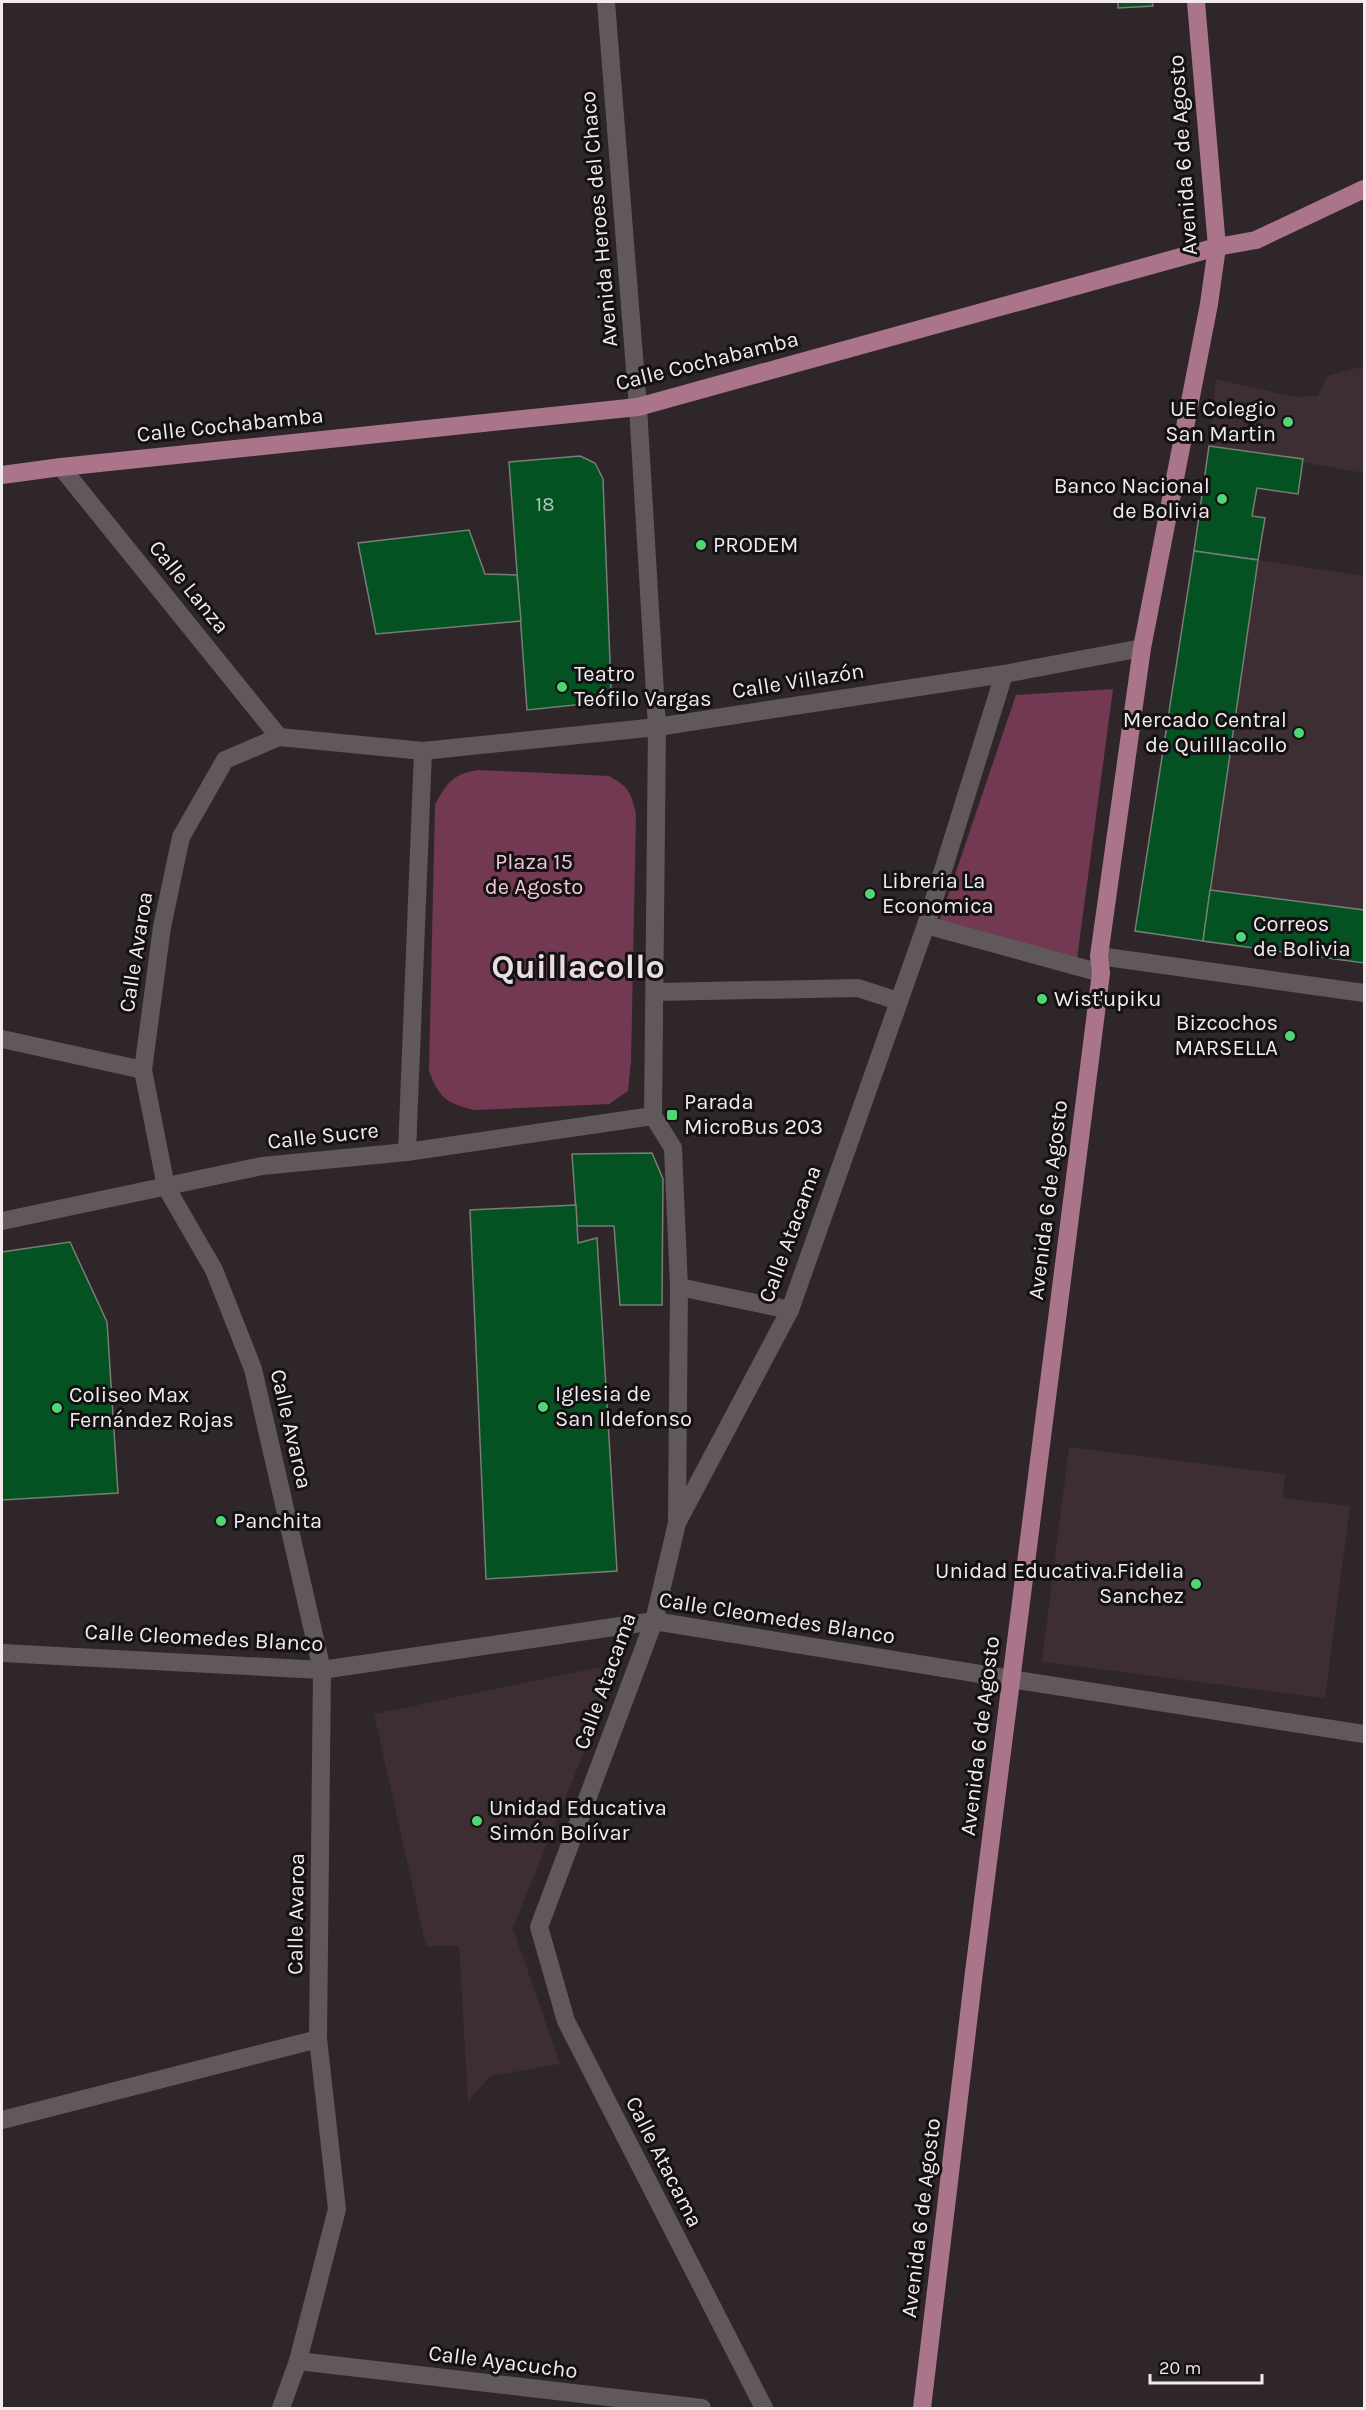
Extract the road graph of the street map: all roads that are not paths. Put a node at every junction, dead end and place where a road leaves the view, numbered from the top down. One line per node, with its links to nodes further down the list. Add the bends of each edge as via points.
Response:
1 (606, 2): 5 (street, Avenida Heroes del Chaco)
2 (1196, 2): 4 (main road, Avenida 6 de Agosto)
3 (1365, 189): 4 (main road, Calle Cochabamba, via 1256,240)
4 (1217, 247): 5 (main road, Calle Cochabamba); 8 (main road, Avenida 6 de Agosto)
5 (639, 407): 6 (main road, Calle Cochabamba); 10 (street, Avenida Heroes del Chaco)
6 (61, 467): 7 (main road, Calle Cochabamba); 11 (street, Calle Lanza)
7 (2, 475)
8 (1142, 648): 9 (street, Calle Villazón); 14 (main road, Avenida 6 de Agosto)
9 (1004, 674): 10 (street, Calle Villazón); 13 (street, Calle Atacama)
10 (657, 727): 12 (street, Calle Villazón); 15 (street, Avenida Heroes del Chaco)
11 (279, 736): 12 (street, Calle Villazón); 19 (street, Calle Avaroa, via 225,760 181,837 162,927)
12 (423, 751): 21 (street)
13 (926, 925): 14 (street); 17 (street, Calle Atacama)
14 (1100, 965): 16 (street); 30 (main road, Avenida 6 de Agosto)
15 (656, 992): 17 (street, via 858,988); 20 (street, Avenida Heroes del Chaco)
16 (1365, 993)
17 (898, 1001): 25 (street, Calle Atacama)
18 (2, 1040): 19 (street)
19 (143, 1070): 22 (street, Calle Avaroa)
20 (653, 1116): 21 (street, Calle Sucre); 24 (street, via 673,1148)
21 (407, 1152): 22 (street, Calle Sucre, via 262,1166)
22 (166, 1187): 23 (street, Calle Sucre); 29 (street, Calle Avaroa, via 214,1270 253,1369)
23 (2, 1221)
24 (679, 1287): 25 (street); 26 (street)
25 (790, 1310): 26 (street, Calle Atacama)
26 (677, 1523): 27 (street, Calle Atacama)
27 (654, 1621): 29 (street, Calle Cleomedes Blanco); 30 (street, Calle Cleomedes Blanco); 38 (street, Calle Atacama, via 539,1927 566,2021)
28 (2, 1653): 29 (street, Calle Cleomedes Blanco)
29 (322, 1670): 32 (street, Calle Avaroa)
30 (1011, 1679): 31 (street, Calle Cleomedes Blanco); 39 (main road, Avenida 6 de Agosto)
31 (1365, 1734)
32 (318, 2039): 33 (street); 34 (street, Calle Avaroa, via 337,2209)
33 (2, 2120)
34 (298, 2361): 35 (street, Calle Ayacucho); 36 (street, Calle Avaroa)
35 (606, 2403): 37 (street, Calle Ayacucho)
36 (281, 2409)
37 (702, 2409)
38 (764, 2409)
39 (922, 2409)

